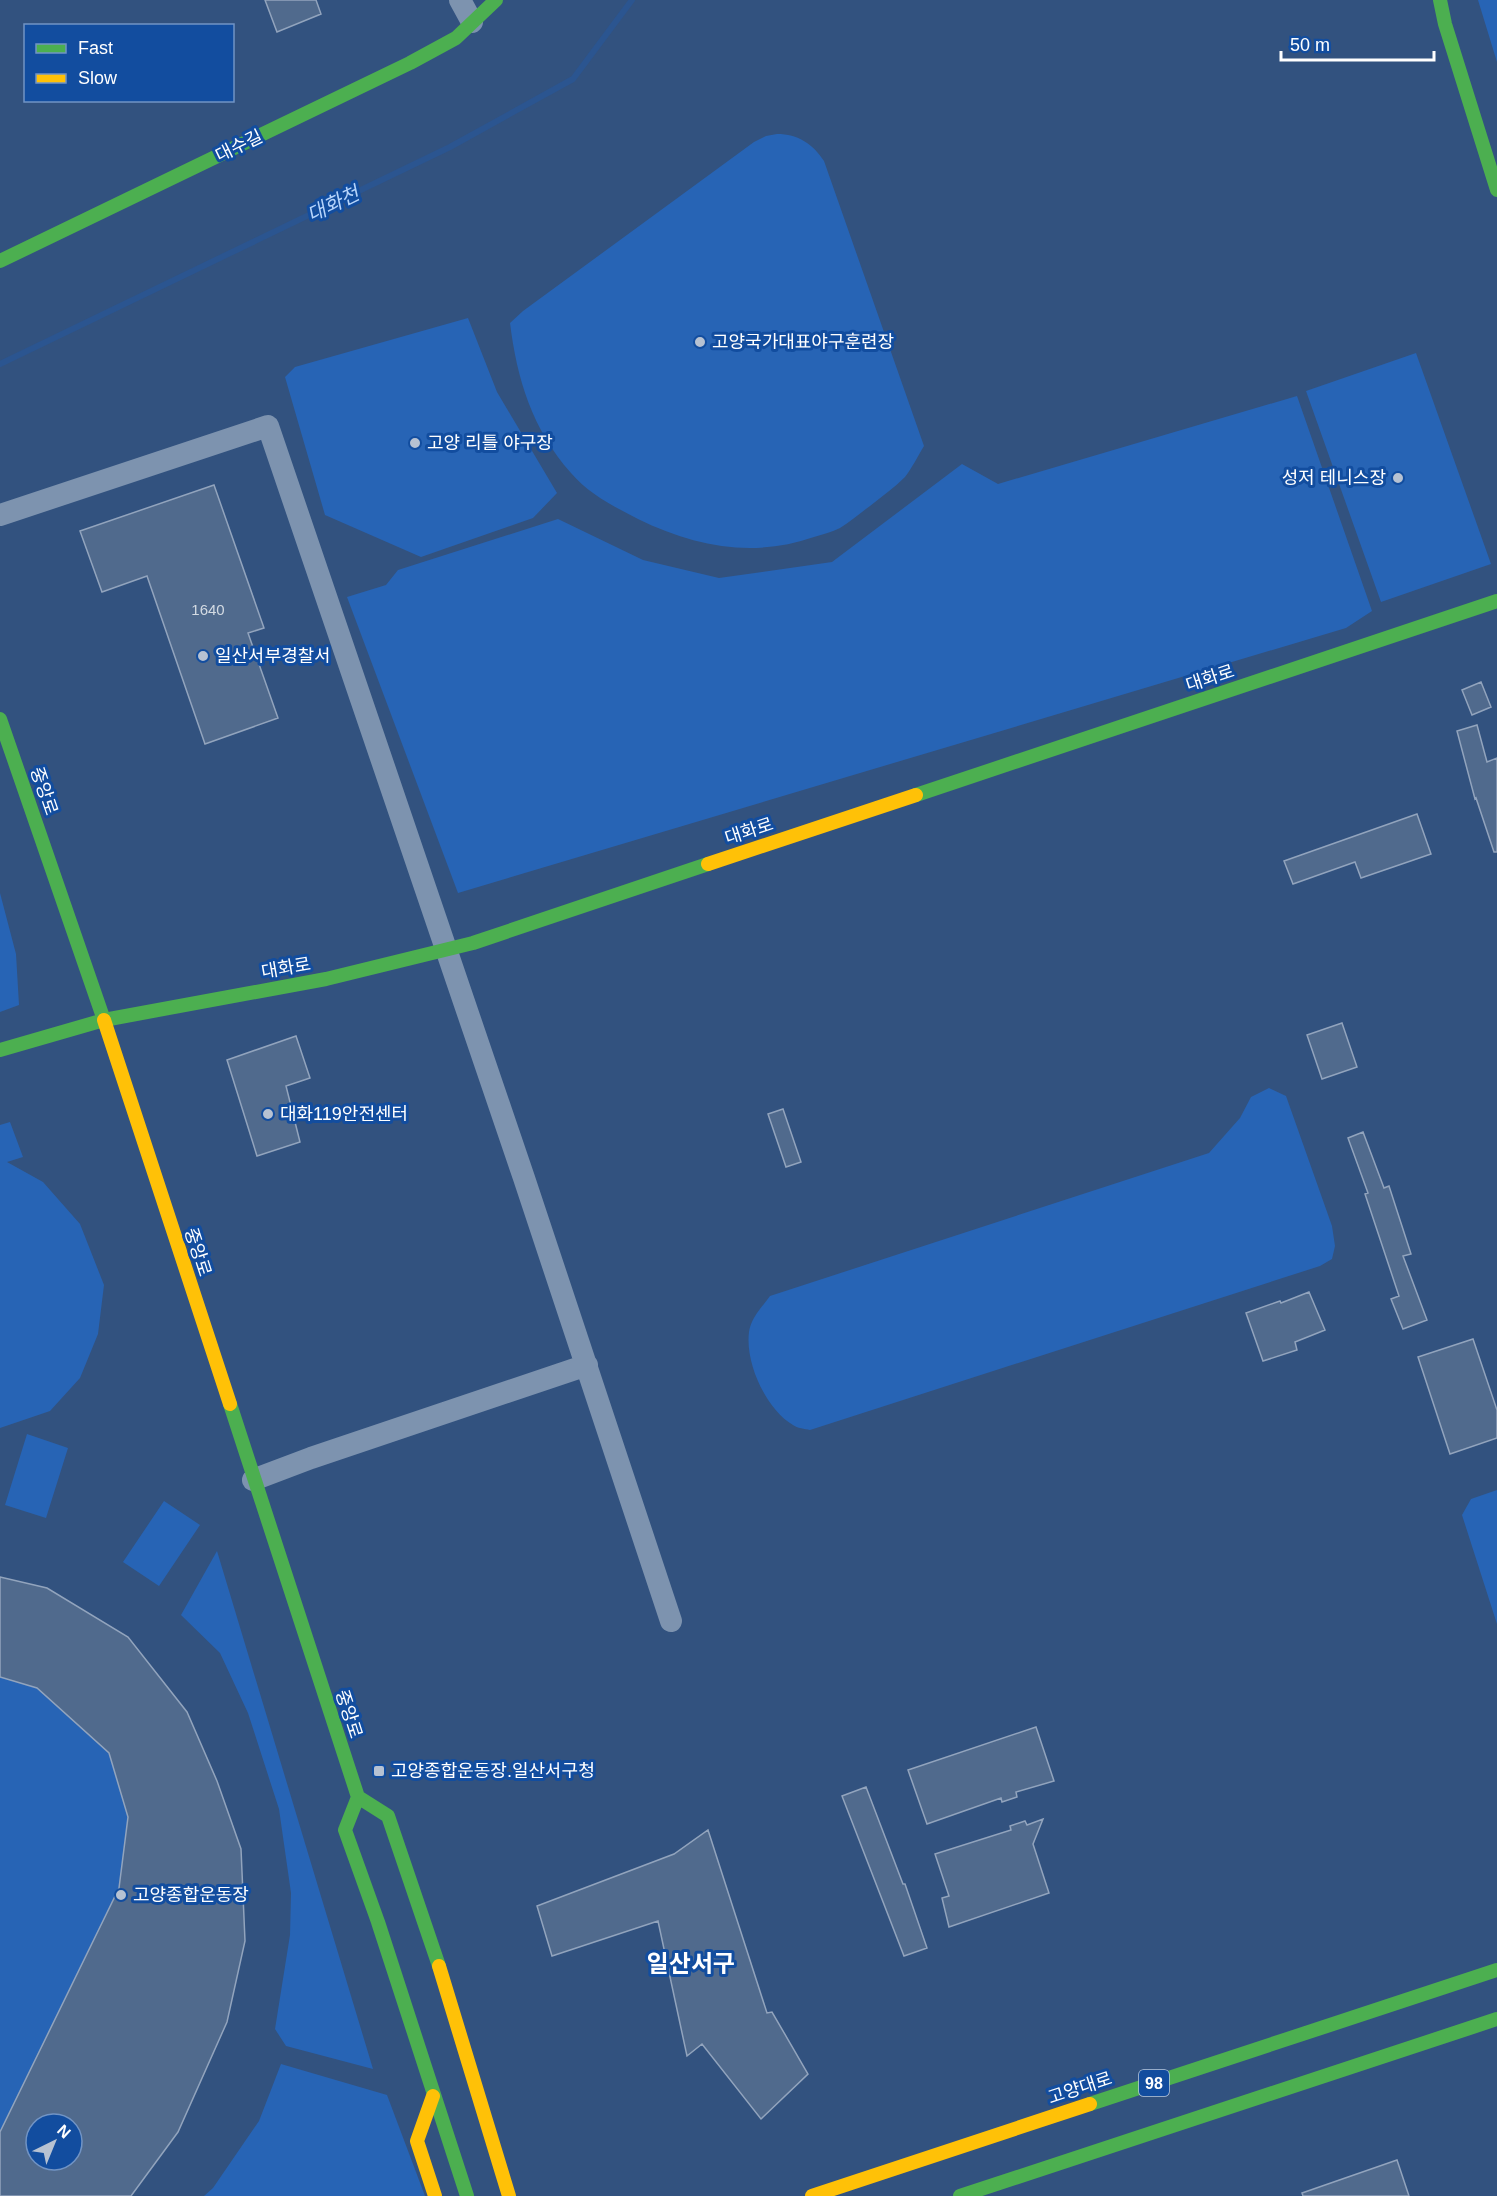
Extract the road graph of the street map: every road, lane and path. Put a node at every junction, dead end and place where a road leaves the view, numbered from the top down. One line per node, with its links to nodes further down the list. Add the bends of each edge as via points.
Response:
1 (460, 0): 4 (street)
2 (496, 0): 4 (main road, 대수길)
3 (1440, 0): 5 (main road)
4 (472, 22): 6 (main road, 대수길, via 456,38 410,63)
5 (1497, 190)
6 (0, 261)
7 (0, 515): 10 (street, via 268,426)
8 (1497, 601): 10 (main road, 대화로)
9 (0, 719): 11 (main road, 중앙로)
10 (445, 950): 11 (main road, 대화로, via 326,979); 13 (street)
11 (104, 1020): 12 (main road, 대화로); 14 (main road, 중앙로)
12 (0, 1050)
13 (587, 1365): 14 (street); 15 (street)
14 (253, 1480): 16 (main road, 중앙로)
15 (671, 1621)
16 (358, 1797): 19 (main road, via 345,1830); 20 (main road, via 388,1816 462,2037)
17 (1497, 1970): 25 (main road, 고양대로 / 98)
18 (1497, 2019): 26 (main road)
19 (433, 2096): 21 (main road, via 417,2141); 22 (main road)
20 (502, 2176): 23 (main road); 24 (main road)
21 (435, 2196)
22 (467, 2196)
23 (509, 2196)
24 (522, 2196)
25 (812, 2196)
26 (960, 2196)

